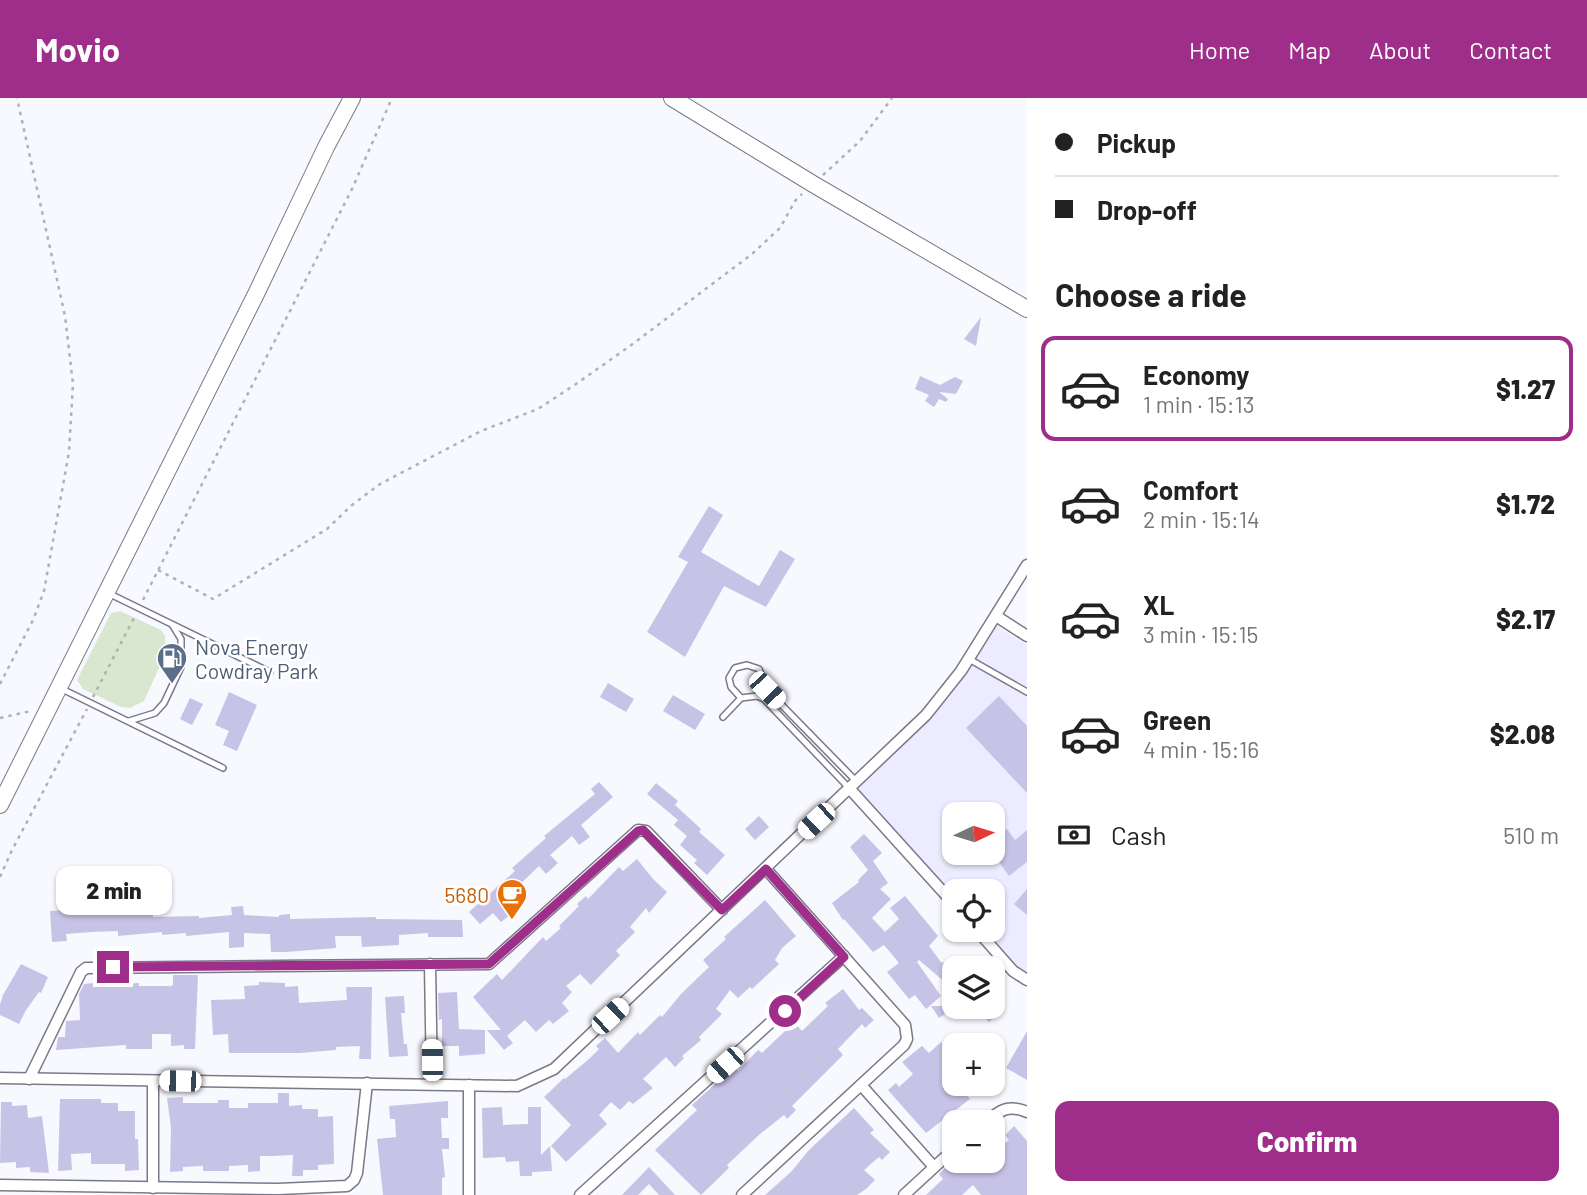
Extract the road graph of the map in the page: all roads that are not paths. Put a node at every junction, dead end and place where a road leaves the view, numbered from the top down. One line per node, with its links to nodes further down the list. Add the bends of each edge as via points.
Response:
1 (352, 98): 5 (street)
2 (672, 98): 3 (street)
3 (1027, 309)
4 (1027, 565): 6 (street)
5 (107, 592): 7 (lane); 11 (street)
6 (996, 616): 8 (street); 9 (street)
7 (171, 623): 10 (lane); 15 (lane, via 181,639 181,667 155,713)
8 (1027, 636)
9 (969, 659): 12 (lane); 17 (street, via 926,715)
10 (271, 672)
11 (60, 688): 15 (lane); 18 (street)
12 (1027, 692)
13 (741, 698): 14 (lane); 17 (lane, via 764,699); 17 (lane, via 729,678 736,668 759,669 767,690)
14 (723, 717)
15 (128, 721): 16 (lane)
16 (223, 768)
17 (854, 786): 19 (street); 20 (street)
18 (0, 805)
19 (766, 869): 21 (street); 23 (street)
20 (942, 890)
21 (722, 910): 24 (street, via 646,831 638,831 489,964); 31 (street, via 554,1069 517,1086)
22 (987, 942): 25 (street)
23 (844, 957): 32 (street, via 908,1032 904,1045); 41 (street)
24 (430, 964): 27 (street, via 86,968 80,972); 30 (street)
25 (1027, 981)
26 (0, 1078): 27 (street)
27 (29, 1079): 28 (street)
28 (153, 1081): 29 (street); 38 (street)
29 (367, 1083): 30 (street); 39 (street, via 354,1180 347,1186)
30 (432, 1084): 31 (street)
31 (469, 1084): 40 (street)
32 (861, 1085): 36 (street); 42 (street)
33 (1003, 1110): 34 (street)
34 (1027, 1112)
35 (942, 1160): 36 (street)
36 (934, 1167): 43 (street)
37 (0, 1185): 38 (street)
38 (153, 1188): 39 (street)
39 (277, 1192)
40 (470, 1195)
41 (580, 1195)
42 (742, 1195)
43 (904, 1195)

